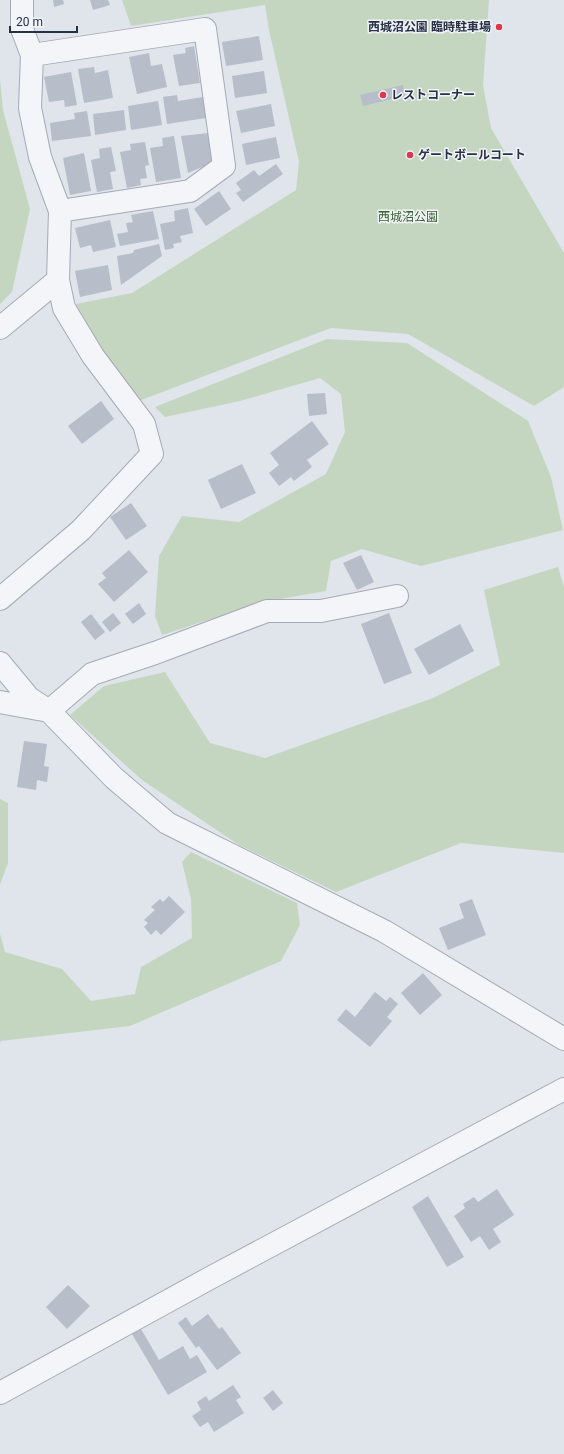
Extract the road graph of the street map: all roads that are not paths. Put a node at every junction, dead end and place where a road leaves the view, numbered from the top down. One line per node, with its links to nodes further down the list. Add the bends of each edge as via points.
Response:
1 (22, 0): 2 (street, via 22,29)
2 (32, 55): 3 (street, via 30,108 40,157); 3 (street, via 205,29 224,166 190,191)
3 (60, 211): 4 (street)
4 (58, 280): 5 (street); 7 (street, via 64,308 93,356 144,424 152,454 81,530)
5 (0, 328)
6 (397, 596): 10 (street, via 321,611 267,611 92,674)
7 (0, 598)
8 (0, 663): 10 (street, via 29,698)
9 (0, 702): 10 (street)
10 (49, 711): 11 (street, via 114,778 167,823 384,932)
11 (564, 1038)
12 (564, 1089): 13 (street)
13 (0, 1393)

